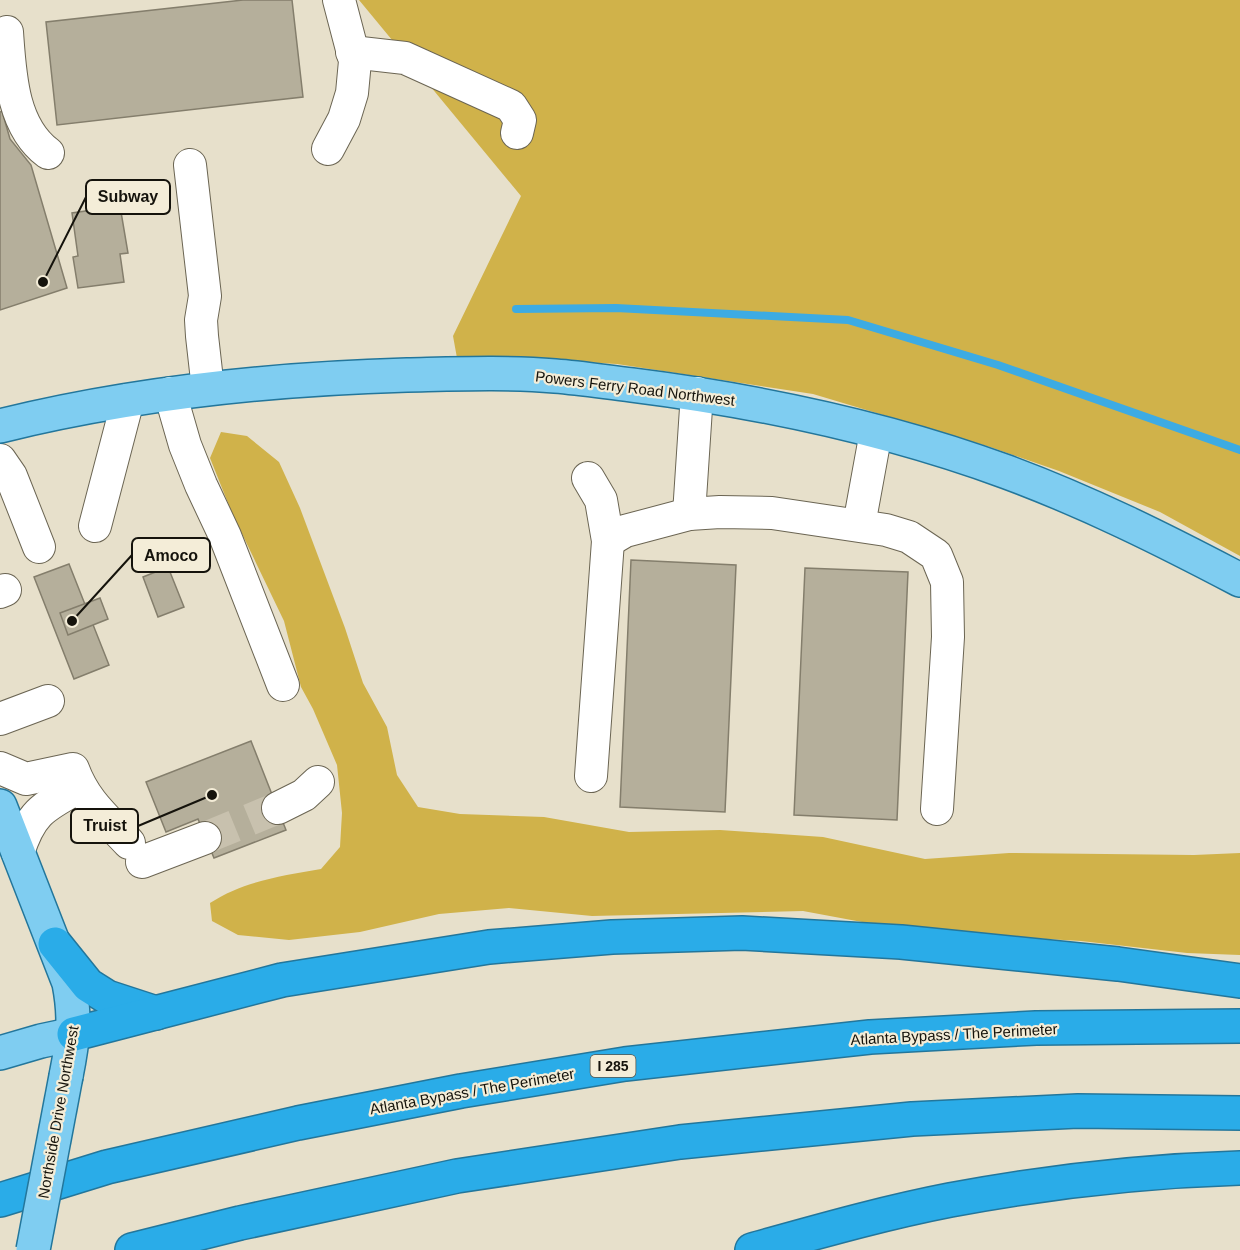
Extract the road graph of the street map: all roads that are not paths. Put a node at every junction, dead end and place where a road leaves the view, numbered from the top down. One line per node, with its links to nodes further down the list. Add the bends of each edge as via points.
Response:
1 (339, 0): 3 (lane)
2 (8, 32): 6 (lane, via 15,95 29,132)
3 (352, 52): 4 (lane, via 405,58 511,106 520,120); 5 (lane, via 352,93)
4 (517, 133)
5 (328, 149)
6 (48, 153)
7 (190, 165): 8 (lane, via 205,296 201,320)
8 (208, 389): 9 (main road, Powers Ferry Road Northwest); 10 (main road, Powers Ferry Road Northwest, via 351,377 455,374 555,376)
9 (170, 393): 11 (main road, Powers Ferry Road Northwest); 22 (lane, via 185,445)
10 (697, 393): 13 (main road, Powers Ferry Road Northwest); 16 (lane)
11 (128, 400): 12 (main road, Powers Ferry Road Northwest); 18 (lane)
12 (0, 426)
13 (876, 432): 17 (lane); 21 (main road, Powers Ferry Road Northwest, via 1005,472 1076,500 1171,543)
14 (0, 460): 20 (lane, via 11,476)
15 (588, 478): 19 (lane, via 601,500)
16 (689, 514): 17 (lane, via 772,513); 19 (lane, via 624,531)
17 (859, 525): 31 (lane, via 909,537 936,555 947,582 948,637)
18 (95, 526)
19 (608, 541): 26 (lane)
20 (39, 547)
21 (1240, 580)
22 (284, 685)
23 (48, 701): 24 (lane)
24 (0, 719)
25 (0, 768): 27 (lane, via 26,779)
26 (591, 776)
27 (76, 778): 32 (lane, via 87,798 135,852); 33 (lane, via 29,823)
28 (318, 782): 30 (lane, via 304,795)
29 (0, 806): 33 (main road, Northside Drive Northwest)
30 (278, 808)
31 (937, 809)
32 (205, 838)
33 (18, 854): 34 (main road, Northside Drive Northwest)
34 (55, 944): 36 (highway, via 88,985 107,997); 38 (main road, Northside Drive Northwest, via 69,983)
35 (1240, 981): 36 (highway, via 901,942 730,933 489,947 282,980)
36 (156, 1013): 38 (highway)
37 (1240, 1026): 42 (highway, Atlanta Bypass / The Perimeter / I 285, via 1036,1028 870,1037 625,1064 461,1091 298,1124 107,1167)
38 (74, 1034): 39 (main road); 43 (main road, Northside Drive Northwest, bridge)
39 (0, 1053)
40 (1240, 1113): 44 (highway, via 1078,1111 912,1119 680,1142 457,1176 240,1222)
41 (1240, 1168): 45 (highway, via 1040,1184 948,1200)
42 (0, 1200)
43 (33, 1250)
44 (132, 1250)
45 (752, 1250)

